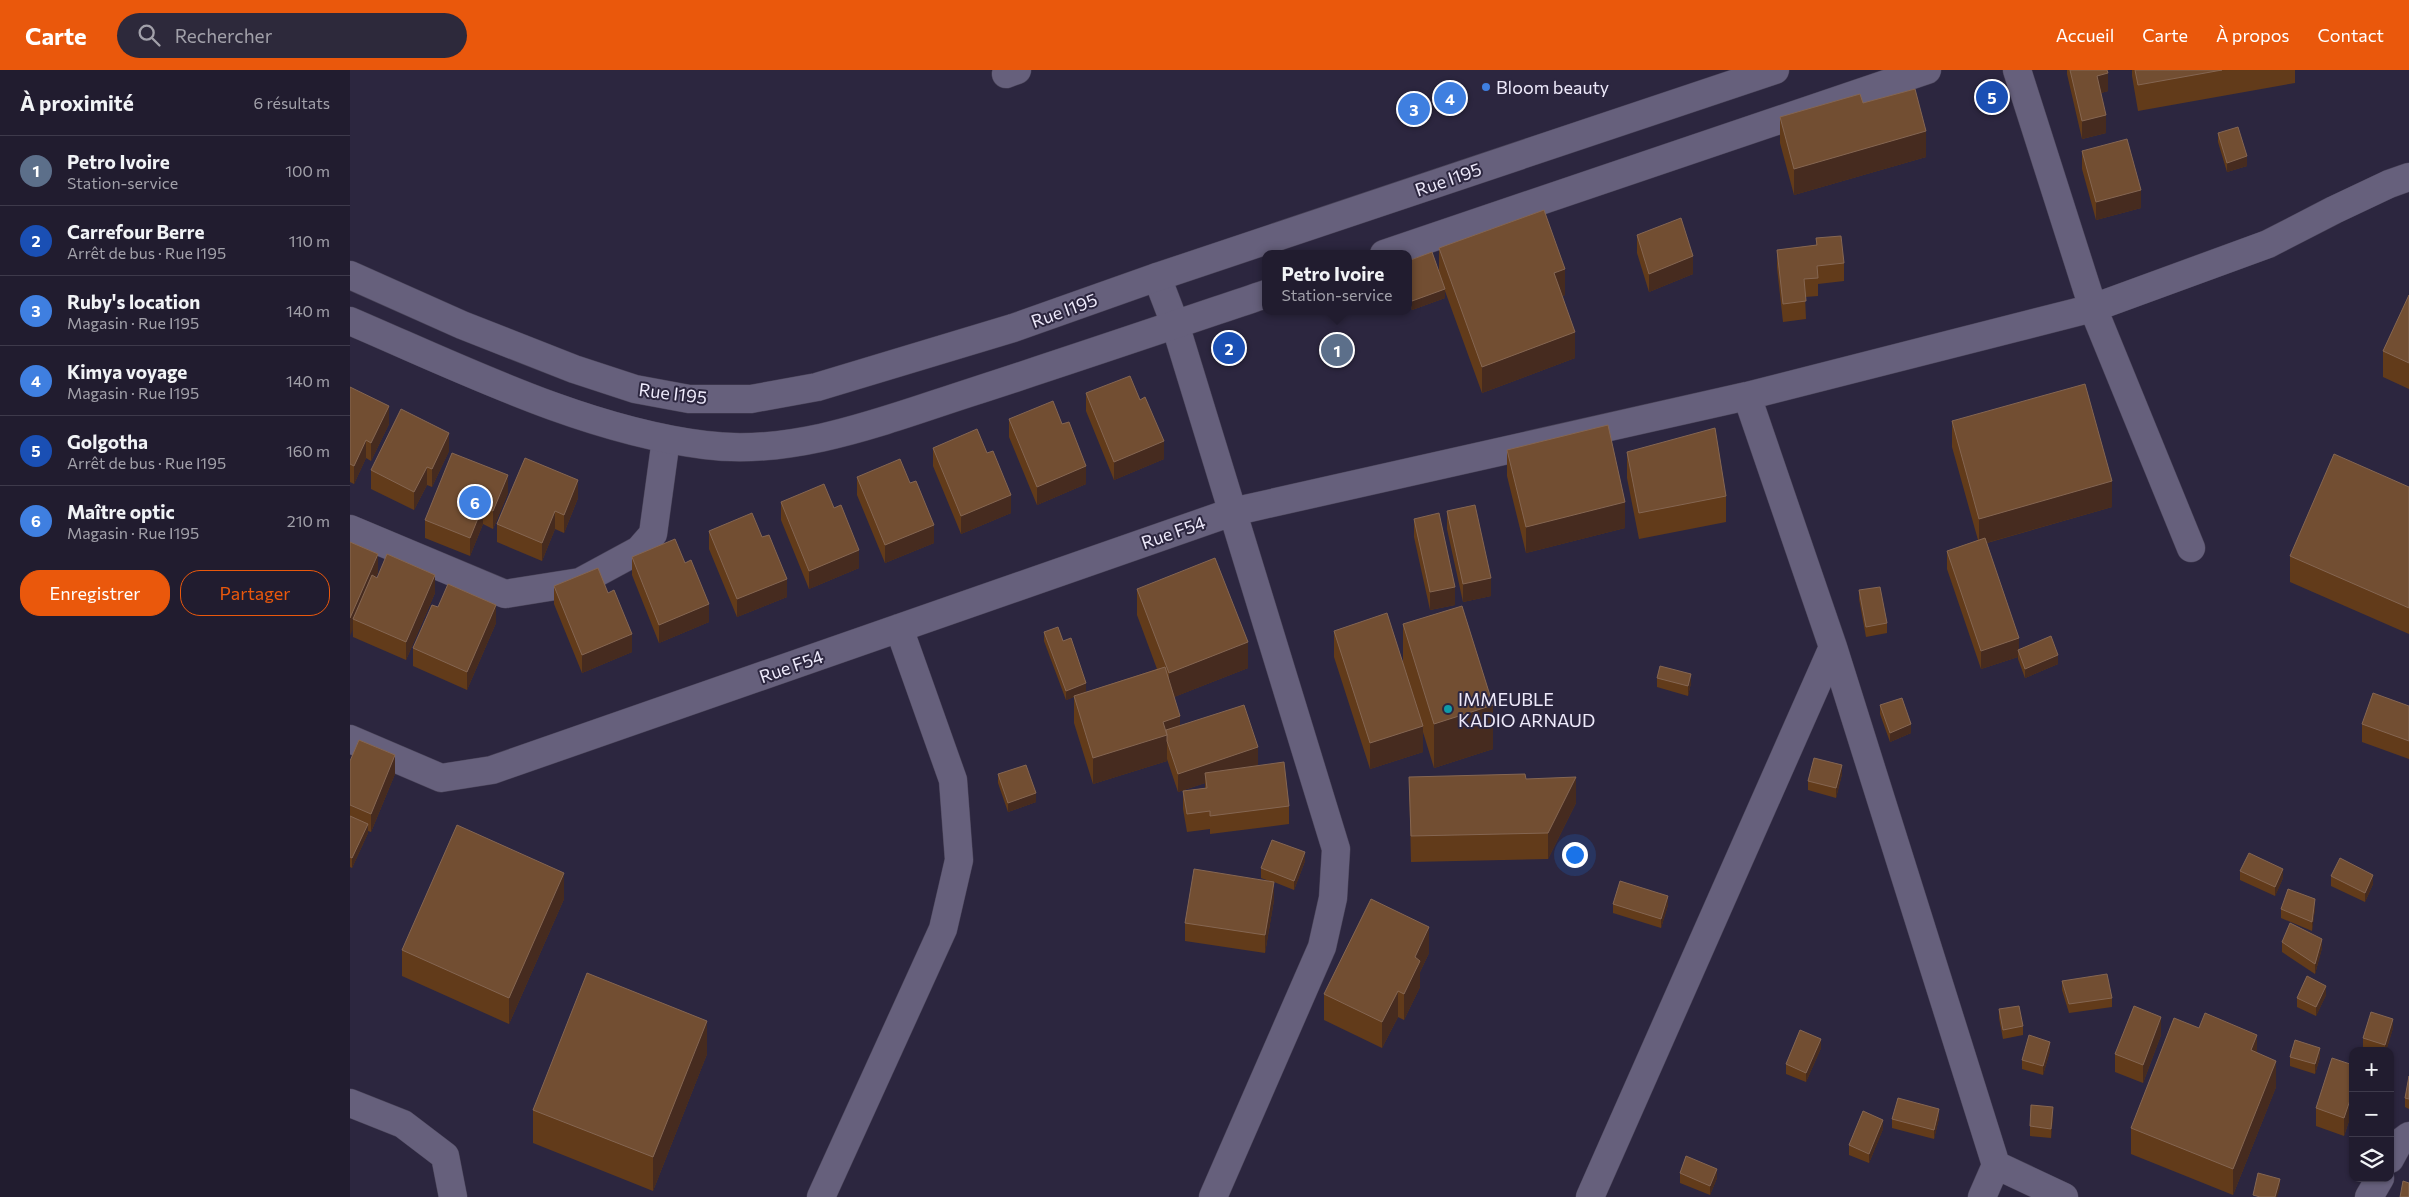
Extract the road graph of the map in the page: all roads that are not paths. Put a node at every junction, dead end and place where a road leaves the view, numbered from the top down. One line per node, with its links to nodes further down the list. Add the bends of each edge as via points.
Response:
1 (1775, 70): 7 (street, Rue I195)
2 (1926, 70): 5 (street)
3 (2017, 70): 9 (street)
4 (2409, 177): 9 (street, Rue F54, via 2268,244)
5 (1396, 250)
6 (350, 275): 7 (street, Rue I195, via 574,370 635,390 690,399 751,399 817,387 1013,328)
7 (1157, 277): 11 (street)
8 (1262, 295): 11 (street)
9 (2093, 308): 12 (street, Rue F54); 16 (street)
10 (350, 321): 13 (street, via 564,410)
11 (1175, 324): 13 (street, via 838,435 768,446 708,446); 14 (street)
12 (1747, 396): 14 (street, Rue F54); 18 (street)
13 (666, 440): 15 (street, via 653,534 639,550 580,582 505,594)
14 (1232, 512): 17 (street, Rue F54); 27 (street, via 1336,849 1333,898 1322,947)
15 (350, 529)
16 (2191, 548)
17 (899, 628): 19 (street, Rue F54, via 492,770 441,778); 26 (street, via 953,780 959,860 942,929)
18 (1833, 647): 23 (street); 28 (street)
19 (350, 739)
20 (350, 1103): 25 (street, via 403,1124 445,1156)
21 (2409, 1136): 22 (street)
22 (2394, 1152)
23 (1996, 1165): 29 (street); 30 (street)
24 (2378, 1182): 31 (street)
25 (453, 1197)
26 (821, 1197)
27 (1212, 1197)
28 (1590, 1197)
29 (1982, 1197)
30 (2064, 1197)
31 (2369, 1197)

